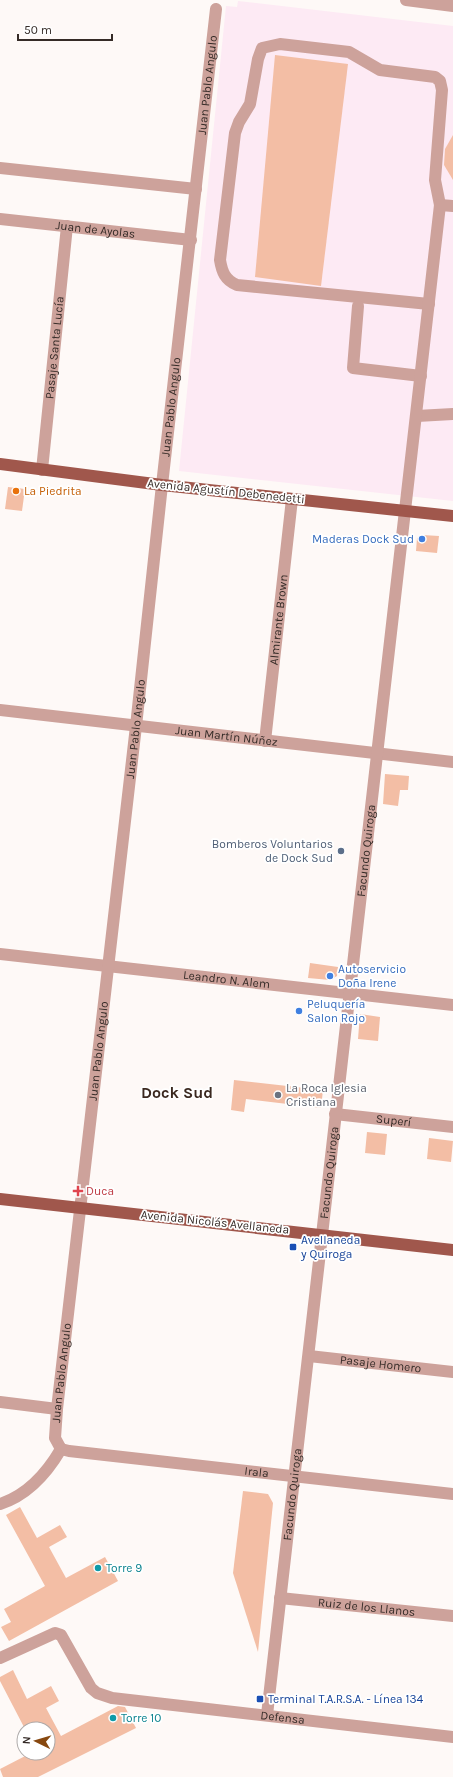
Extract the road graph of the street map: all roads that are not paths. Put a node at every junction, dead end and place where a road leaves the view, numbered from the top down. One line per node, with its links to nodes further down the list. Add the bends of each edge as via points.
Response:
1 (406, 0): 2 (street)
2 (453, 6)
3 (216, 8): 5 (street, Juan Pablo Angulo)
4 (0, 168): 5 (street)
5 (196, 189): 10 (street, Juan Pablo Angulo)
6 (440, 205): 7 (street); 11 (street, Facundo Quiroga); 11 (street, Facundo Quiroga, via 435,180 442,90 440,81 435,77 380,70 349,52 280,44 262,48 258,59 254,93 234,133 220,260 225,276 229,282 237,285)
7 (453, 206)
8 (0, 219): 9 (street, Juan de Ayolas)
9 (67, 226): 10 (street, Juan de Ayolas); 17 (street, Pasaje Santa Lucía)
10 (191, 240): 18 (street, Juan Pablo Angulo)
11 (429, 304): 13 (street, Facundo Quiroga)
12 (358, 306): 13 (street, via 353,368)
13 (421, 376): 15 (street, Facundo Quiroga)
14 (453, 414): 15 (street)
15 (417, 416): 20 (street, Facundo Quiroga)
16 (0, 464): 17 (main road, Avenida Agustín Debenedetti)
17 (42, 470): 18 (main road, Avenida Agustín Debenedetti)
18 (162, 485): 19 (main road, Avenida Agustín Debenedetti); 23 (street, Juan Pablo Angulo)
19 (292, 498): 20 (main road, Avenida Agustín Debenedetti); 24 (street, Almirante Brown)
20 (406, 511): 21 (main road, Avenida Agustín Debenedetti); 25 (street, Facundo Quiroga)
21 (453, 516)
22 (0, 710): 23 (street, Juan Martín Núñez)
23 (136, 726): 24 (street, Juan Martín Núñez); 28 (street, Juan Pablo Angulo)
24 (265, 741): 25 (street, Juan Martín Núñez)
25 (377, 753): 26 (street, Juan Martín Núñez); 29 (street, Facundo Quiroga)
26 (453, 762)
27 (0, 954): 28 (street, Leandro N. Alem)
28 (107, 966): 29 (street, Leandro N. Alem); 34 (street, Juan Pablo Angulo)
29 (349, 994): 30 (street, Leandro N. Alem); 31 (street, Facundo Quiroga)
30 (453, 1005)
31 (335, 1114): 32 (street, Superí); 35 (street, Facundo Quiroga)
32 (453, 1127)
33 (0, 1199): 34 (main road, Avenida Nicolás Avellaneda)
34 (81, 1207): 35 (main road, Avenida Nicolás Avellaneda); 40 (street, Juan Pablo Angulo)
35 (322, 1234): 36 (main road, Avenida Nicolás Avellaneda); 37 (street, Facundo Quiroga)
36 (453, 1250)
37 (309, 1356): 38 (street, Pasaje Homero); 42 (street, Facundo Quiroga)
38 (453, 1372)
39 (0, 1402): 40 (street)
40 (57, 1409): 41 (street, Juan Pablo Angulo, via 55,1438)
41 (61, 1449): 42 (street, Irala); 44 (street, via 40,1480)
42 (294, 1477): 43 (street, Irala); 45 (street, Facundo Quiroga)
43 (453, 1494)
44 (0, 1504)
45 (280, 1598): 46 (street, Ruiz de los Llanos); 48 (street, Facundo Quiroga)
46 (453, 1616)
47 (0, 1658): 48 (street, Defensa, via 55,1633 61,1636 91,1688 97,1693 112,1698)
48 (267, 1715): 49 (street, Defensa)
49 (453, 1737)

